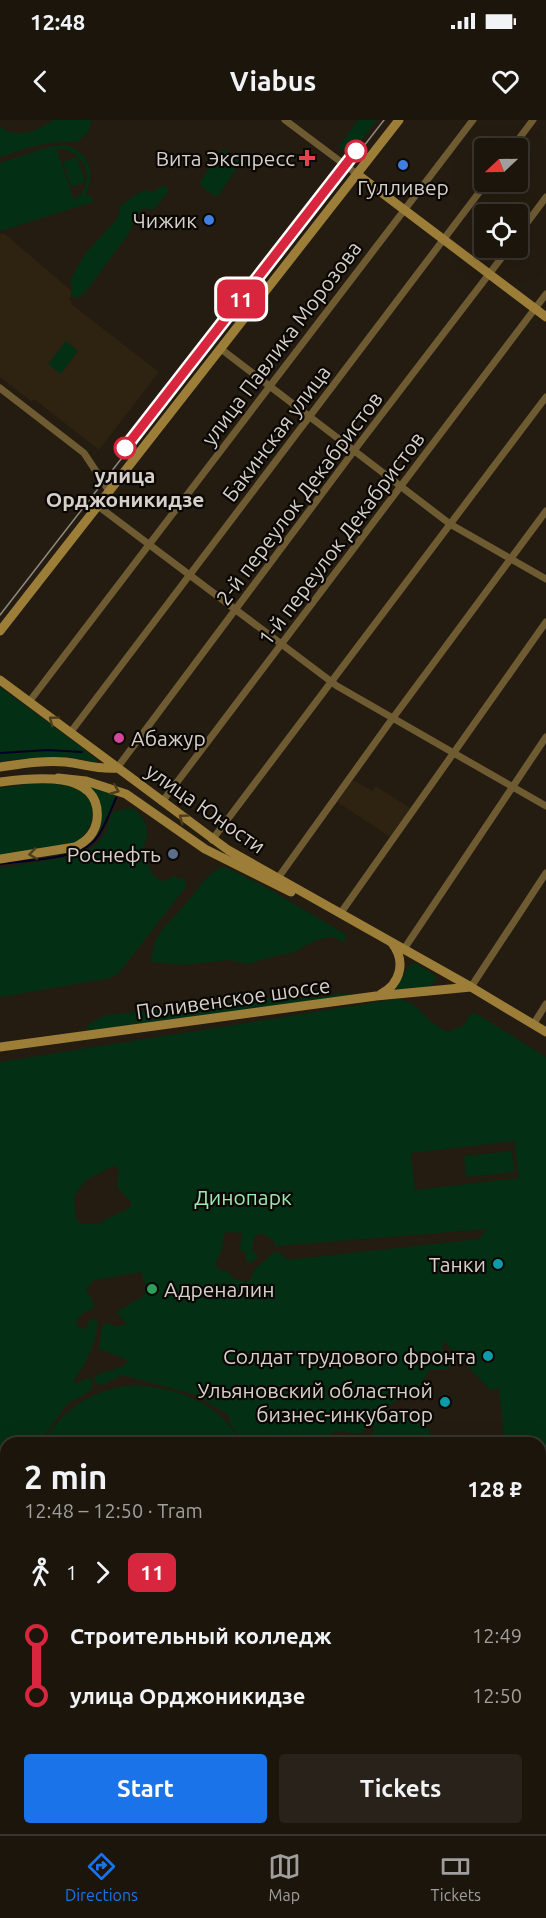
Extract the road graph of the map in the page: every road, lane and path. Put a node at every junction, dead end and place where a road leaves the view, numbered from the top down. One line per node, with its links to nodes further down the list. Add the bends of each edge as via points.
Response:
1 (285, 120): 6 (street)
2 (399, 120): 6 (main road)
3 (473, 120): 9 (street, улица Павлика Морозова)
4 (533, 120): 5 (street)
5 (520, 138)
6 (357, 174): 9 (main road); 17 (main road)
7 (479, 192): 11 (street, Бакинская улица)
8 (546, 197): 10 (street)
9 (404, 210): 11 (main road); 18 (street, улица Павлика Морозова)
10 (528, 221)
11 (443, 240): 13 (main road); 21 (street, Бакинская улица)
12 (501, 258): 13 (street, 2-й переулок Декабристов)
13 (489, 274): 15 (main road); 22 (street, 2-й переулок Декабристов)
14 (546, 294): 15 (street, 1-й переулок Декабристов)
15 (535, 309): 16 (main road); 23 (street, 1-й переулок Декабристов)
16 (546, 317)
17 (221, 349): 18 (street); 24 (main road)
18 (270, 386): 21 (street); 28 (street, улица Павлика Морозова)
19 (0, 388): 24 (street, via 84,453)
20 (546, 396): 27 (street)
21 (308, 416): 22 (street); 30 (street, Бакинская улица)
22 (354, 451): 23 (street); 32 (street, 2-й переулок Декабристов)
23 (400, 485): 27 (street); 35 (street, 1-й переулок Декабристов)
24 (109, 491): 25 (main road)
25 (98, 506): 28 (street); 34 (main road)
26 (546, 511): 29 (street)
27 (450, 524): 29 (street); 37 (street)
28 (148, 544): 30 (street); 38 (street, улица Павлика Морозова)
29 (510, 559): 31 (street); 39 (street)
30 (189, 575): 32 (street); 40 (street, Бакинская улица)
31 (546, 579)
32 (236, 610): 35 (street); 44 (street, 2-й переулок Декабристов)
33 (546, 622): 42 (street)
34 (0, 631)
35 (282, 645): 37 (street); 48 (street, 1-й переулок Декабристов)
36 (0, 680): 38 (main road, улица Юности)
37 (331, 682): 39 (street); 50 (street)
38 (29, 702): 40 (main road, улица Юности, one-way to 38)
39 (393, 718): 42 (street); 53 (street)
40 (70, 733): 44 (main road, улица Юности)
41 (546, 737): 47 (street)
42 (453, 754): 47 (street); 54 (street)
43 (0, 767): 44 (main road, via 64,762 105,770)
44 (117, 768): 48 (main road, улица Юности)
45 (58, 778): 46 (main road, улица Юности); 51 (main road, one-way to 51, via 83,788 93,800 96,820 91,835 70,849); 54 (main road, улица Юности, one-way to 54, via 86,781 126,794 205,849)
46 (0, 782)
47 (512, 787): 49 (street); 56 (street)
48 (162, 802): 50 (main road, улица Юности, one-way to 48)
49 (546, 806)
50 (212, 840): 53 (main road, улица Юности)
51 (0, 859)
52 (546, 873): 57 (street)
53 (278, 878): 54 (main road, улица Юности)
54 (340, 914): 55 (main road, улица Юности)
55 (391, 942): 56 (main road, улица Юности); 58 (main road, via 399,955 400,970 390,989)
56 (404, 949): 57 (main road, улица Юности)
57 (471, 987): 58 (main road, Поливенское шоссе); 60 (main road, улица Юности)
58 (376, 996): 62 (main road, Поливенское шоссе)
59 (546, 1005): 60 (street)
60 (533, 1025): 61 (main road, улица Юности)
61 (546, 1032)
62 (0, 1047)

